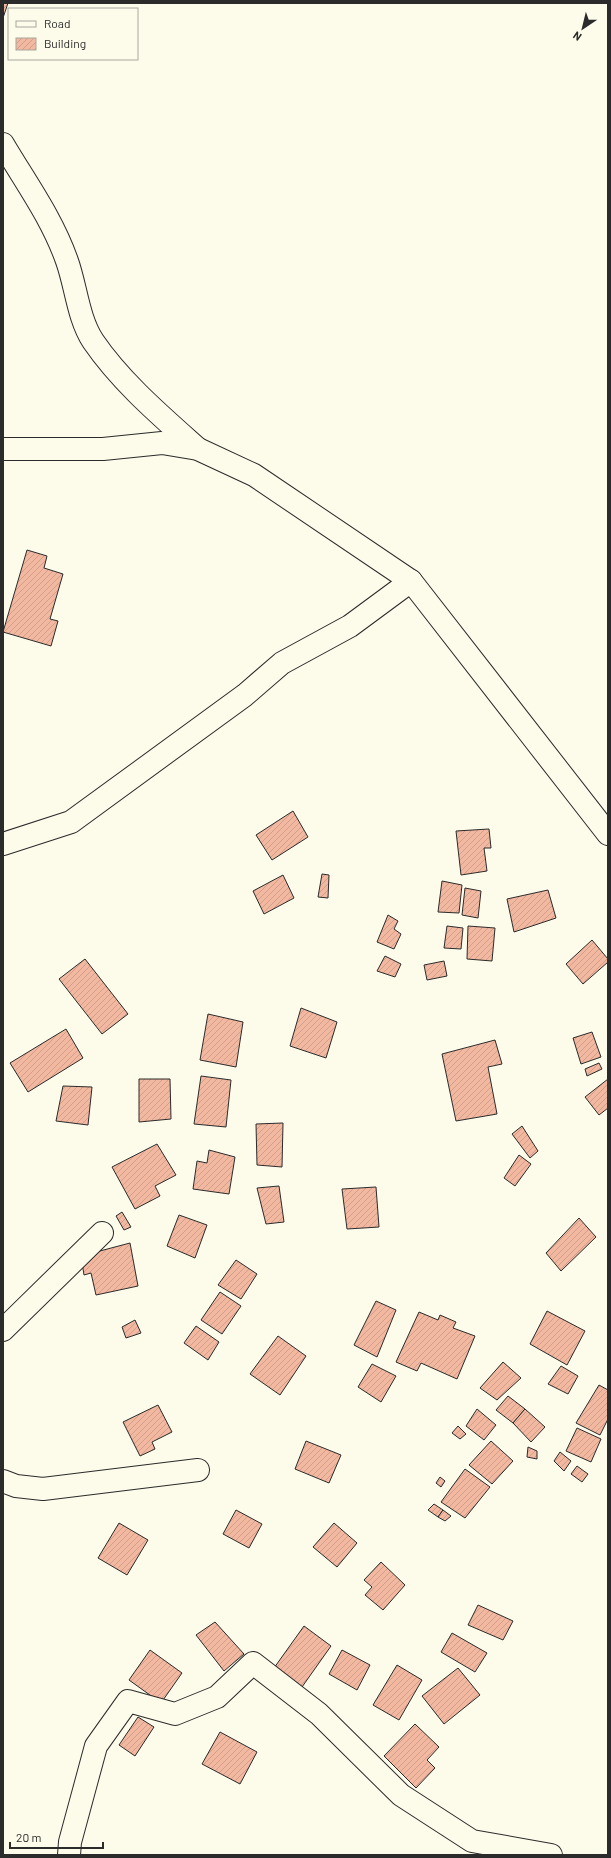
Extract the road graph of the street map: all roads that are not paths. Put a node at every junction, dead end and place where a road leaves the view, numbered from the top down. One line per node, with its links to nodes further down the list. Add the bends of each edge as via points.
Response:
1 (3, 144): 3 (street, via 50,221 67,262 82,316 92,340 154,409)
2 (3, 449): 3 (street, via 103,449 162,443)
3 (198, 449): 4 (street, via 254,475)
4 (411, 581): 5 (street); 6 (street, via 350,626 282,663 245,695 71,822)
5 (608, 834)
6 (3, 844)
7 (102, 1234): 8 (street)
8 (3, 1330)
9 (198, 1470): 10 (street, via 43,1489 16,1486)
10 (3, 1481)
11 (70, 1855): 12 (street, via 70,1842 96,1746 128,1701 175,1714 217,1697 253,1663 319,1714 401,1795 472,1841)
12 (551, 1855)

